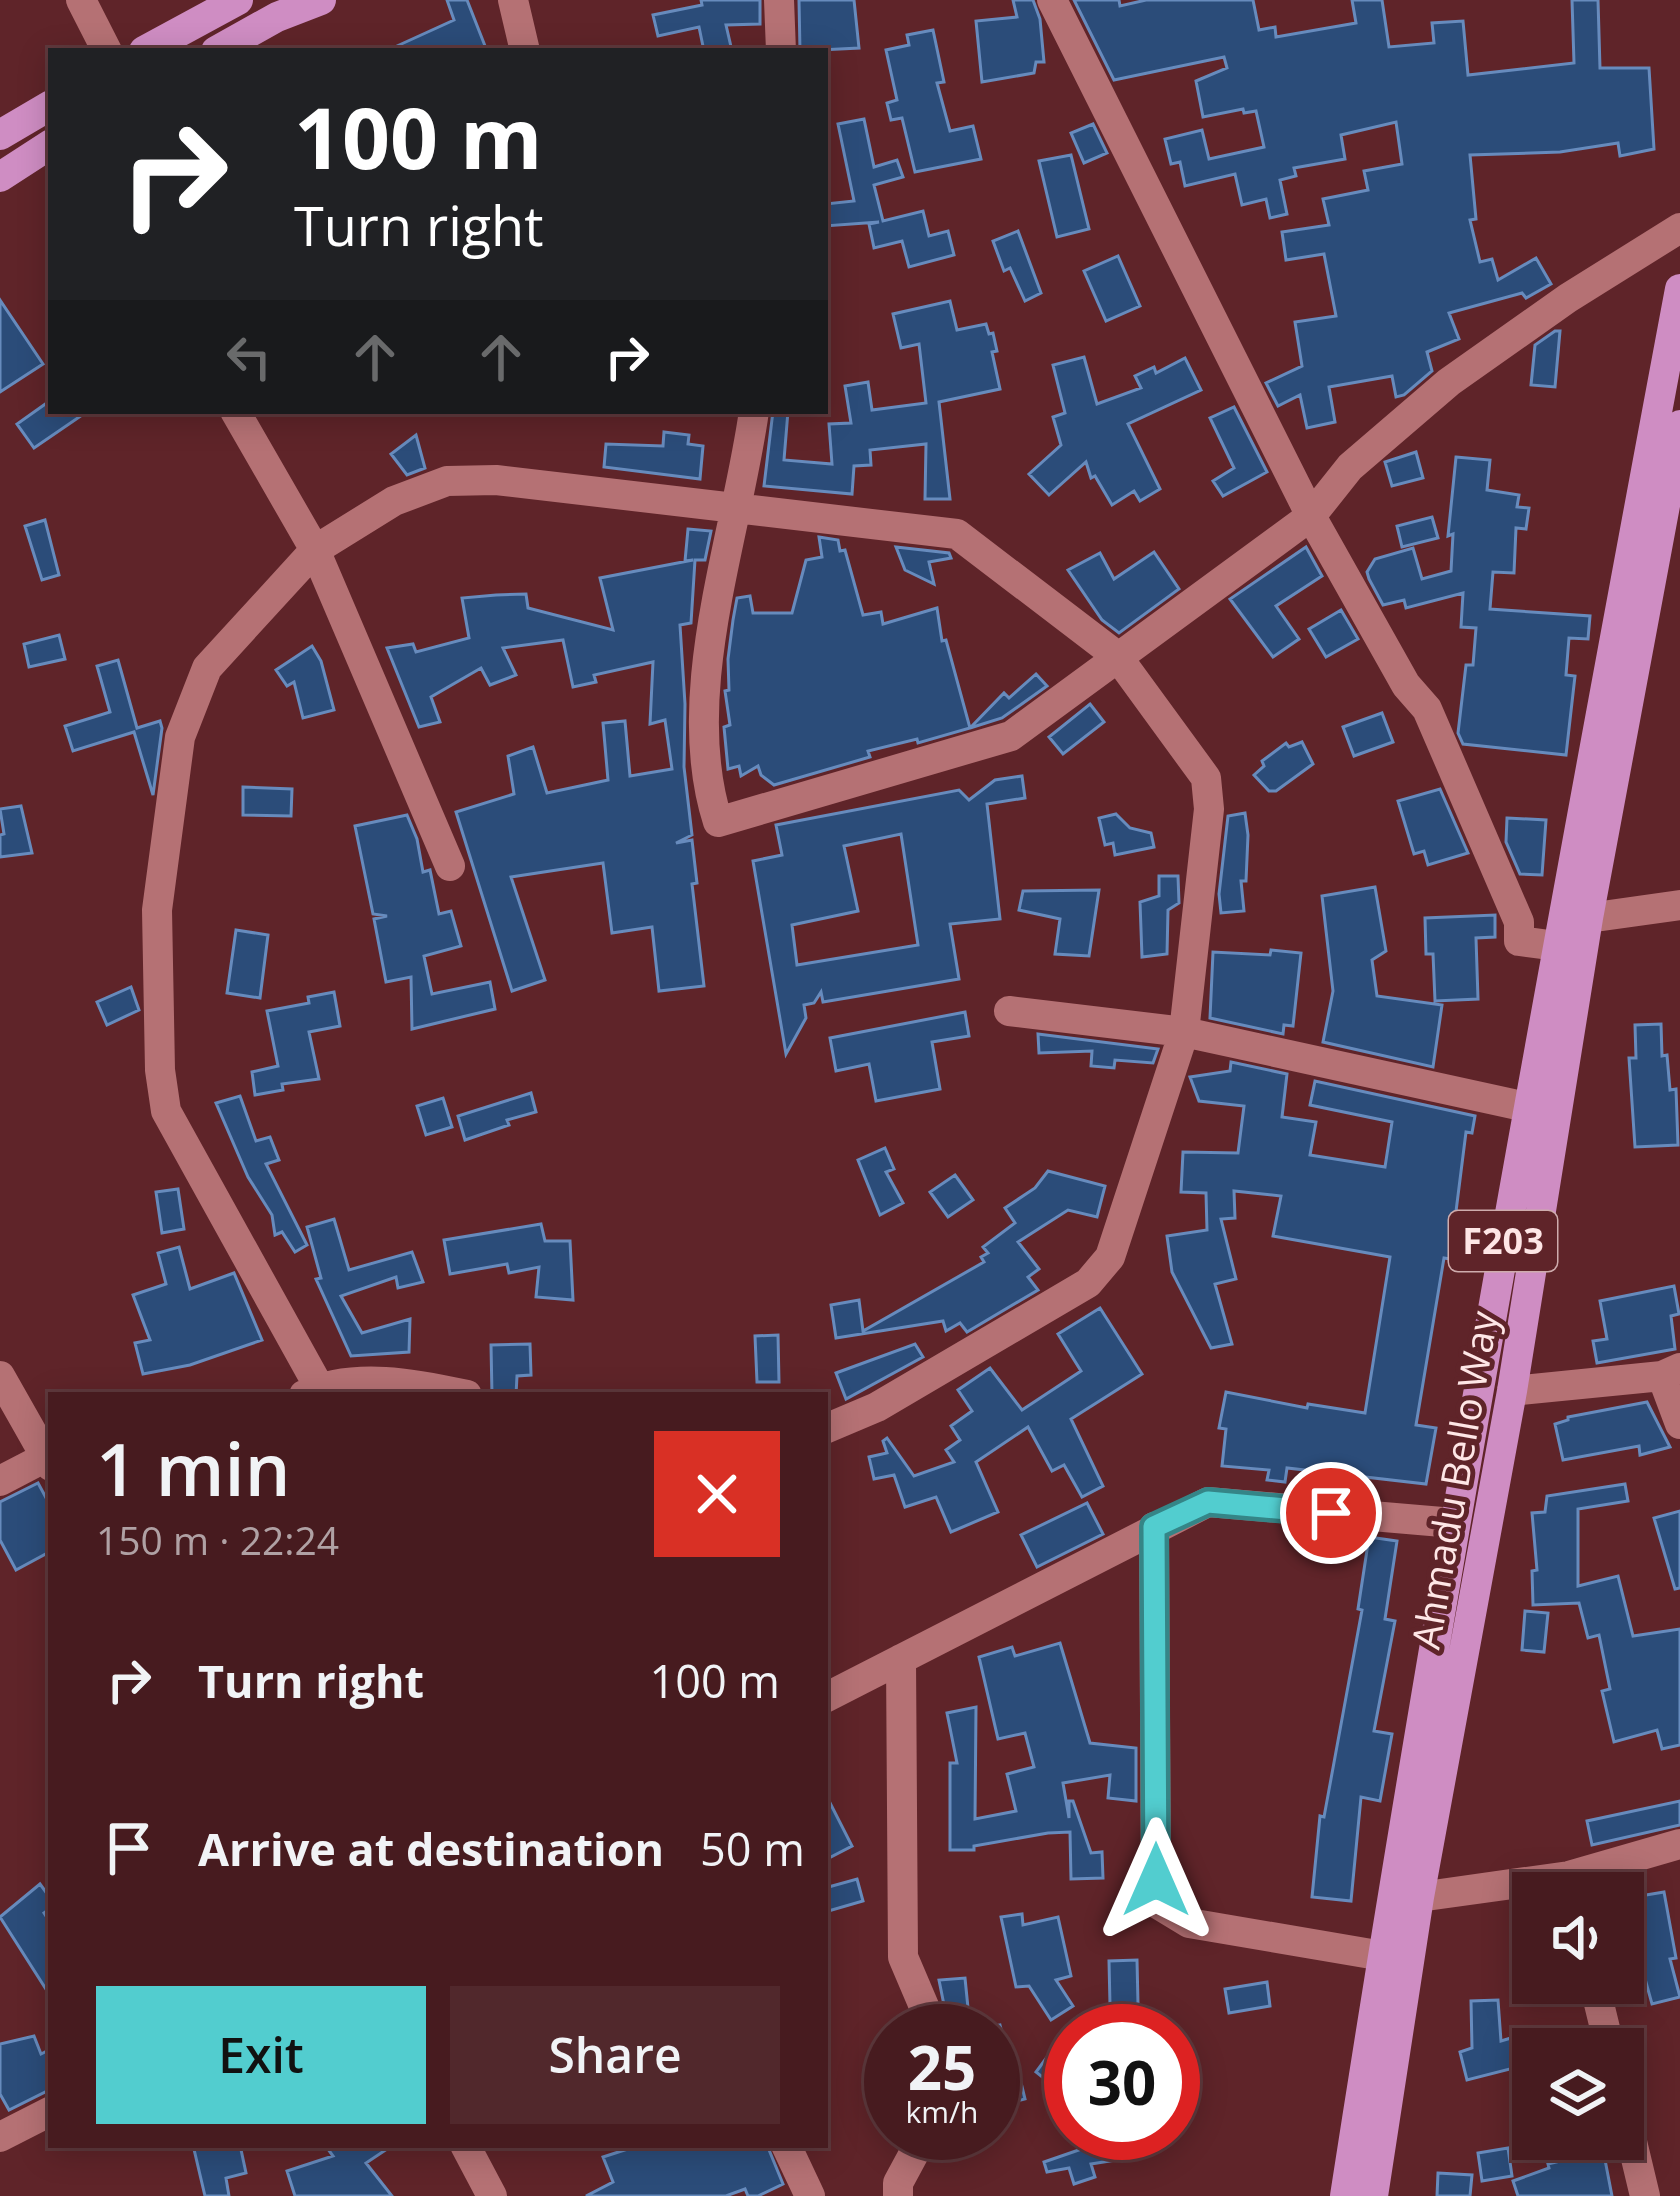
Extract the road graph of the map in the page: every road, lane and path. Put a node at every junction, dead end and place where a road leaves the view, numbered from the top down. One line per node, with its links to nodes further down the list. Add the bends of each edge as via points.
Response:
1 (81, 0): 7 (street)
2 (238, 0): 8 (main road)
3 (321, 0): 9 (main road)
4 (513, 0): 10 (street)
5 (779, 0): 11 (street)
6 (1052, 0): 22 (street)
7 (105, 48)
8 (150, 48)
9 (221, 48)
10 (524, 48)
11 (781, 48)
12 (48, 107): 13 (main road)
13 (0, 135)
14 (48, 146): 15 (main road)
15 (0, 177)
16 (1680, 228): 22 (street, via 1449,382 1350,467)
17 (1680, 290): 28 (main road, F203)
18 (237, 414): 23 (street)
19 (753, 414): 21 (street)
20 (1680, 424): 27 (main road, Ahmadu Bello Way / F203)
21 (737, 507): 23 (street, via 447,481 394,501); 24 (street, via 957,534); 24 (street, via 706,670 707,776 718,823 1011,736)
22 (1310, 516): 24 (street); 28 (street, via 1406,686 1427,709 1519,922 1519,941)
23 (315, 550): 25 (street); 34 (street, via 207,668 180,737 158,910 166,1111)
24 (1118, 656): 30 (street, via 1206,778)
25 (450, 866)
26 (1680, 905): 27 (street)
27 (1588, 918): 35 (main road, Ahmadu Bello Way / F203)
28 (1557, 946): 31 (main road, F203)
29 (1010, 1012): 30 (street)
30 (1184, 1031): 31 (street); 38 (street, via 1110,1256 1088,1283)
31 (1527, 1107): 41 (main road, F203)
32 (1671, 1372): 35 (street); 37 (street)
33 (0, 1376): 39 (street)
34 (311, 1391): 36 (street, via 404,1381)
35 (1512, 1391): 48 (main road, Ahmadu Bello Way / F203)
36 (454, 1392)
37 (1680, 1424)
38 (828, 1428)
39 (47, 1462): 40 (street)
40 (0, 1480)
41 (1454, 1523): 42 (street, via 1208,1502); 49 (main road, F203)
42 (1154, 1527): 43 (street); 49 (street, via 1156,1903 1189,1923)
43 (901, 1659): 44 (street); 50 (street, via 903,1957)
44 (828, 1696)
45 (1680, 1844): 46 (street)
46 (1606, 1872)
47 (1512, 1890): 48 (street)
48 (1419, 1897): 61 (main road, Ahmadu Bello Way / F203)
49 (1382, 1956): 60 (main road, F203)
50 (923, 2004)
51 (48, 2113): 52 (street)
52 (0, 2138)
53 (467, 2148): 57 (street)
54 (787, 2148): 58 (street)
55 (910, 2160): 59 (street)
56 (1636, 2160): 62 (street)
57 (492, 2196)
58 (811, 2196)
59 (898, 2196)
60 (1345, 2196)
61 (1372, 2196)
62 (1645, 2196)

